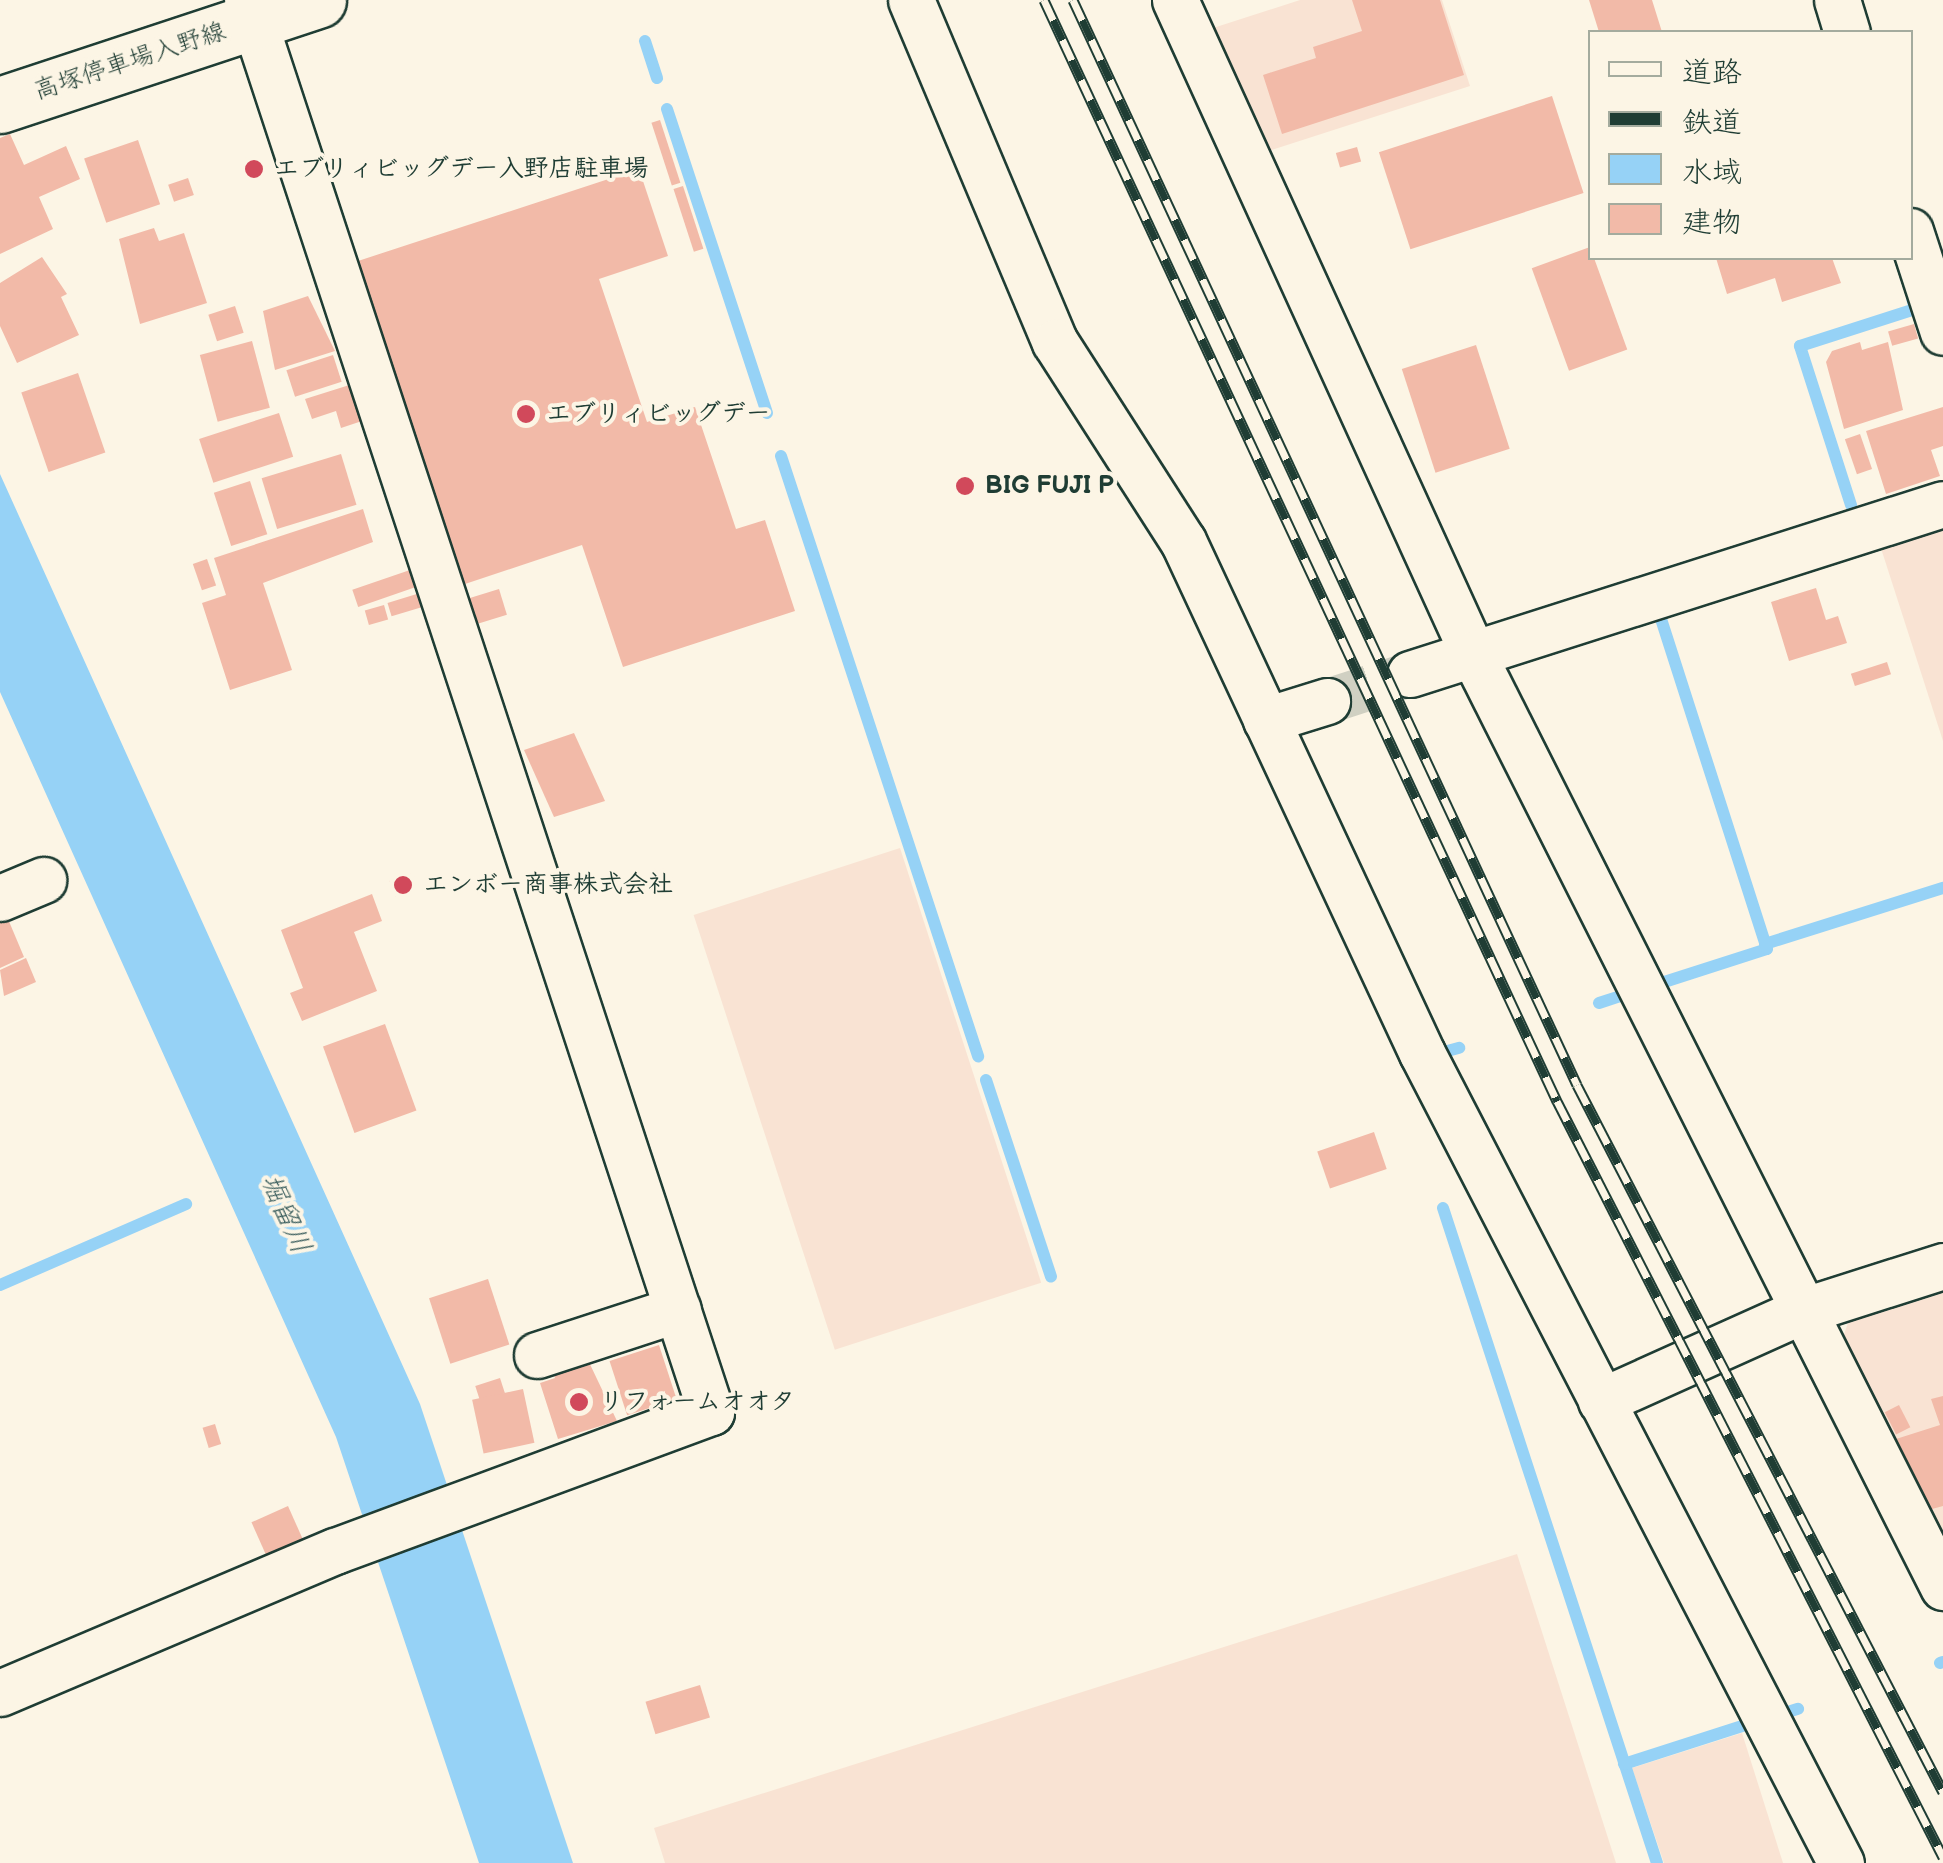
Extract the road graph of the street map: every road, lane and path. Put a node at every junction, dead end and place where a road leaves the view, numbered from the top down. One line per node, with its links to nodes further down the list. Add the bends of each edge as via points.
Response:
1 (318, 0): 5 (main road, 高塚停車場入野線)
2 (911, 0): 14 (street, via 1055,342 1158,497)
3 (1175, 0): 11 (street)
4 (1837, 0): 6 (street)
5 (251, 10): 7 (main road, 高塚停車場入野線); 18 (street)
6 (1846, 30)
7 (0, 105)
8 (1913, 239): 9 (street)
9 (1943, 332)
10 (1943, 504): 11 (street)
11 (1474, 654): 12 (street); 19 (street)
12 (1410, 674)
13 (1327, 701): 14 (street)
14 (1266, 720): 21 (street, via 1422,1053)
15 (43, 880): 16 (street)
16 (0, 898)
17 (1943, 1266): 19 (street)
18 (678, 1310): 20 (street); 23 (street, via 711,1412 345,1548)
19 (1799, 1312): 21 (street); 22 (street)
20 (538, 1355)
21 (1601, 1401): 24 (street)
22 (1943, 1587)
23 (0, 1693)
24 (1841, 1863)

